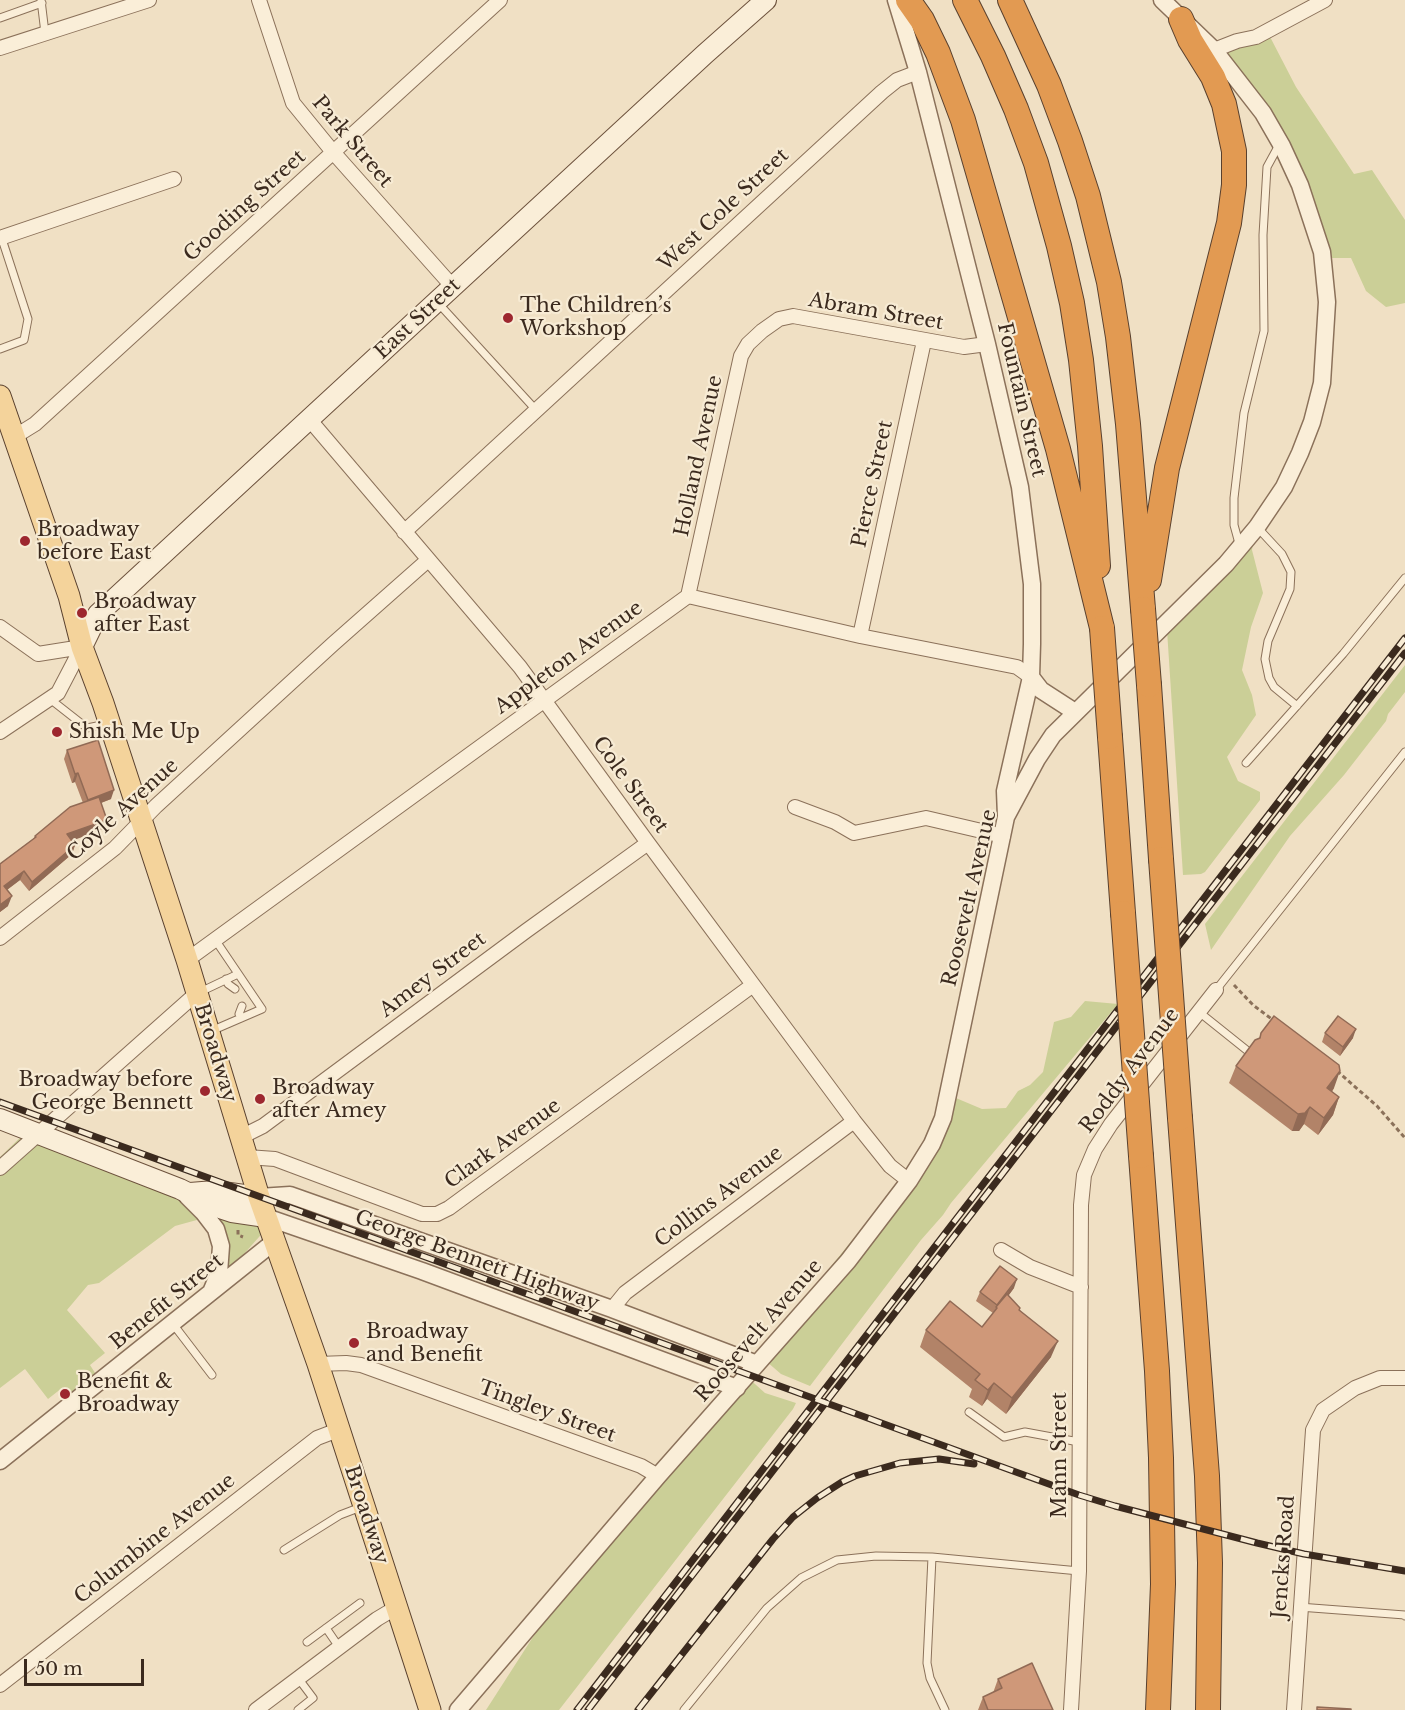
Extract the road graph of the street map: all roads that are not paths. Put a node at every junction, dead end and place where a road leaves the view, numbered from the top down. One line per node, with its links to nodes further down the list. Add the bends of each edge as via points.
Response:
1 (149, 0): 14 (street)
2 (259, 0): 19 (street, Park Street, via 294,103)
3 (500, 0): 19 (street, Gooding Street)
4 (896, 0): 17 (street, Fountain Street)
5 (908, 0): 40 (highway, via 938,53 963,120 1062,465)
6 (965, 0): 40 (highway, via 1026,136 1050,209 1068,284 1085,398)
7 (1010, 0): 38 (highway, via 1067,132 1109,282 1127,415)
8 (1162, 0): 12 (street, Roosevelt Avenue)
9 (1325, 0): 16 (street, via 1256,37)
10 (42, 1): 13 (lane); 14 (lane)
11 (760, 2): 22 (main road, East Street)
12 (1181, 10): 16 (street, Roosevelt Avenue); 38 (highway, via 1190,40 1224,104 1234,151 1234,185 1229,223 1166,477)
13 (0, 18)
14 (45, 34): 15 (street)
15 (0, 48)
16 (1214, 50): 18 (street, Roosevelt Avenue, via 1263,113)
17 (918, 72): 26 (street, Fountain Street); 29 (street, West Cole Street, via 897,80 882,92)
18 (1280, 143): 32 (street, Roosevelt Avenue, via 1300,185 1322,252 1328,302 1326,345 1312,422 1284,488); 34 (lane, via 1267,167 1264,331 1244,413 1234,498 1233,525)
19 (333, 152): 22 (street, Park Street); 31 (street, Gooding Street, via 35,423)
20 (174, 179): 21 (street)
21 (0, 236): 27 (lane, via 28,319 24,340)
22 (453, 287): 23 (main road, East Street)
23 (437, 302): 29 (lane); 30 (main road, East Street)
24 (762, 331): 25 (street, Abram Street, via 779,319 793,316); 37 (street, Holland Avenue, via 741,356)
25 (924, 341): 26 (street, Abram Street, via 964,347); 41 (street, Pierce Street)
26 (987, 344): 43 (street, Fountain Street, via 1021,498 1034,611)
27 (0, 349)
28 (0, 396): 31 (main road, Broadway)
29 (536, 410): 33 (street, West Cole Street)
30 (309, 419): 33 (street, Cole Street); 42 (main road, East Street, via 98,614)
31 (14, 437): 42 (main road, Broadway, via 69,596)
32 (1257, 527): 34 (street, Roosevelt Avenue); 46 (lane, via 1282,554 1291,572 1290,589 1268,641 1265,659 1274,687)
33 (404, 532): 35 (street, Cole Street)
34 (1240, 547): 47 (street, Roosevelt Avenue)
35 (428, 560): 45 (street, Cole Street, via 520,667); 54 (street, Coyle Avenue)
36 (1405, 578): 46 (lane)
37 (688, 596): 41 (street); 45 (street, Appleton Avenue)
38 (1143, 609): 115 (highway, bridge, via 1208,1486)
39 (0, 627): 42 (street, via 38,654)
40 (1102, 628): 114 (highway, bridge, via 1160,1428 1163,1554)
41 (860, 636): 43 (street, via 1017,667)
42 (82, 647): 44 (street, via 58,693); 48 (main road, Broadway)
43 (1031, 677): 47 (street, via 1041,690); 53 (street, Fountain Street, via 1005,791)
44 (50, 699): 48 (lane, via 87,728); 49 (street)
45 (544, 701): 56 (street, Cole Street); 58 (street, Appleton Avenue)
46 (1297, 706): 51 (lane)
47 (1075, 712): 53 (street, Roosevelt Avenue, via 1037,759)
48 (109, 724): 54 (main road, Broadway)
49 (0, 732)
50 (1405, 752): 62 (lane)
51 (1246, 763)
52 (795, 807): 55 (street, via 854,833 926,818)
53 (1006, 817): 55 (street, Roosevelt Avenue)
54 (141, 821): 57 (street, Coyle Avenue, via 115,848); 59 (main road, Broadway)
55 (1003, 836): 74 (street, Roosevelt Avenue, via 947,1104 932,1144)
56 (648, 843): 61 (street, Cole Street); 72 (street, Amey Street, via 264,1126)
57 (0, 938)
58 (216, 941): 59 (street, Appleton Avenue); 60 (lane)
59 (187, 960): 63 (main road, Broadway)
60 (238, 974): 63 (lane, via 229,986); 66 (lane, via 262,1009)
61 (753, 985): 70 (street, Cole Street); 72 (street, Clark Avenue, via 437,1214 422,1214)
62 (1216, 990): 65 (street, Roddy Avenue)
63 (197, 993): 67 (main road, Broadway); 71 (street)
64 (242, 1006): 66 (lane)
65 (1199, 1012): 68 (lane); 80 (street, Roddy Avenue, via 1111,1124 1090,1157 1081,1195)
66 (238, 1014): 67 (lane)
67 (208, 1032): 72 (main road, Broadway)
68 (1249, 1052)
69 (0, 1119): 71 (main road, George Bennett Highway)
70 (854, 1120): 74 (street, Cole Street, via 890,1166); 82 (street, Collins Avenue, via 624,1293)
71 (37, 1134): 73 (street); 75 (main road, George Bennett Highway)
72 (244, 1147): 76 (main road, Broadway)
73 (0, 1168)
74 (909, 1181): 85 (street, Roosevelt Avenue, via 848,1261)
75 (185, 1191): 76 (main road, George Bennett Highway); 77 (main road, George Bennett Highway, via 232,1212); 81 (street, via 216,1229 221,1246 219,1273)
76 (259, 1197): 77 (main road, Broadway); 82 (street, George Bennett Highway, via 290,1195)
77 (266, 1217): 78 (main road, Broadway); 88 (street, George Bennett Highway)
78 (275, 1241): 81 (street, Benefit Street); 84 (main road, Broadway)
79 (1001, 1250): 80 (street, via 1030,1267)
80 (1081, 1287): 91 (street, Mann Street)
81 (209, 1296): 83 (street, Benefit Street)
82 (612, 1310): 85 (street, George Bennett Highway)
83 (173, 1324): 86 (lane); 92 (street, Benefit Street)
84 (318, 1364): 90 (main road, Broadway); 93 (street, Tingley Street, via 361,1365 641,1466)
85 (757, 1364): 88 (street, Roosevelt Avenue)
86 (212, 1375)
87 (1405, 1378): 100 (street, Jencks Road, via 1380,1378 1355,1388 1323,1410 1313,1430)
88 (737, 1388): 93 (street, Roosevelt Avenue)
89 (969, 1412): 91 (lane, via 1004,1437 1025,1432)
90 (338, 1430): 94 (main road, Broadway); 106 (street, Columbine Avenue, via 317,1438)
91 (1079, 1442): 97 (street, Mann Street)
92 (0, 1461)
93 (658, 1476): 110 (street, Roosevelt Avenue)
94 (363, 1506): 95 (lane, via 340,1515); 99 (main road, Broadway)
95 (284, 1550)
96 (932, 1557): 97 (lane); 111 (lane, via 837,1560 801,1578 752,1624); 112 (lane, via 927,1663)
97 (1079, 1572): 113 (street, Mann Street)
98 (360, 1603): 102 (lane)
99 (397, 1607): 104 (street); 109 (main road, Broadway)
100 (1299, 1607): 101 (lane); 116 (street, Jencks Road)
101 (1405, 1616)
102 (326, 1628): 103 (lane); 104 (lane)
103 (307, 1642)
104 (339, 1647): 105 (street)
105 (298, 1678): 107 (street); 108 (lane, via 313,1698)
106 (0, 1685)
107 (256, 1710)
108 (298, 1710)
109 (430, 1710)
110 (458, 1710)
111 (684, 1710)
112 (945, 1710)
113 (1071, 1710)
114 (1158, 1710)
115 (1208, 1710)
116 (1293, 1710)

